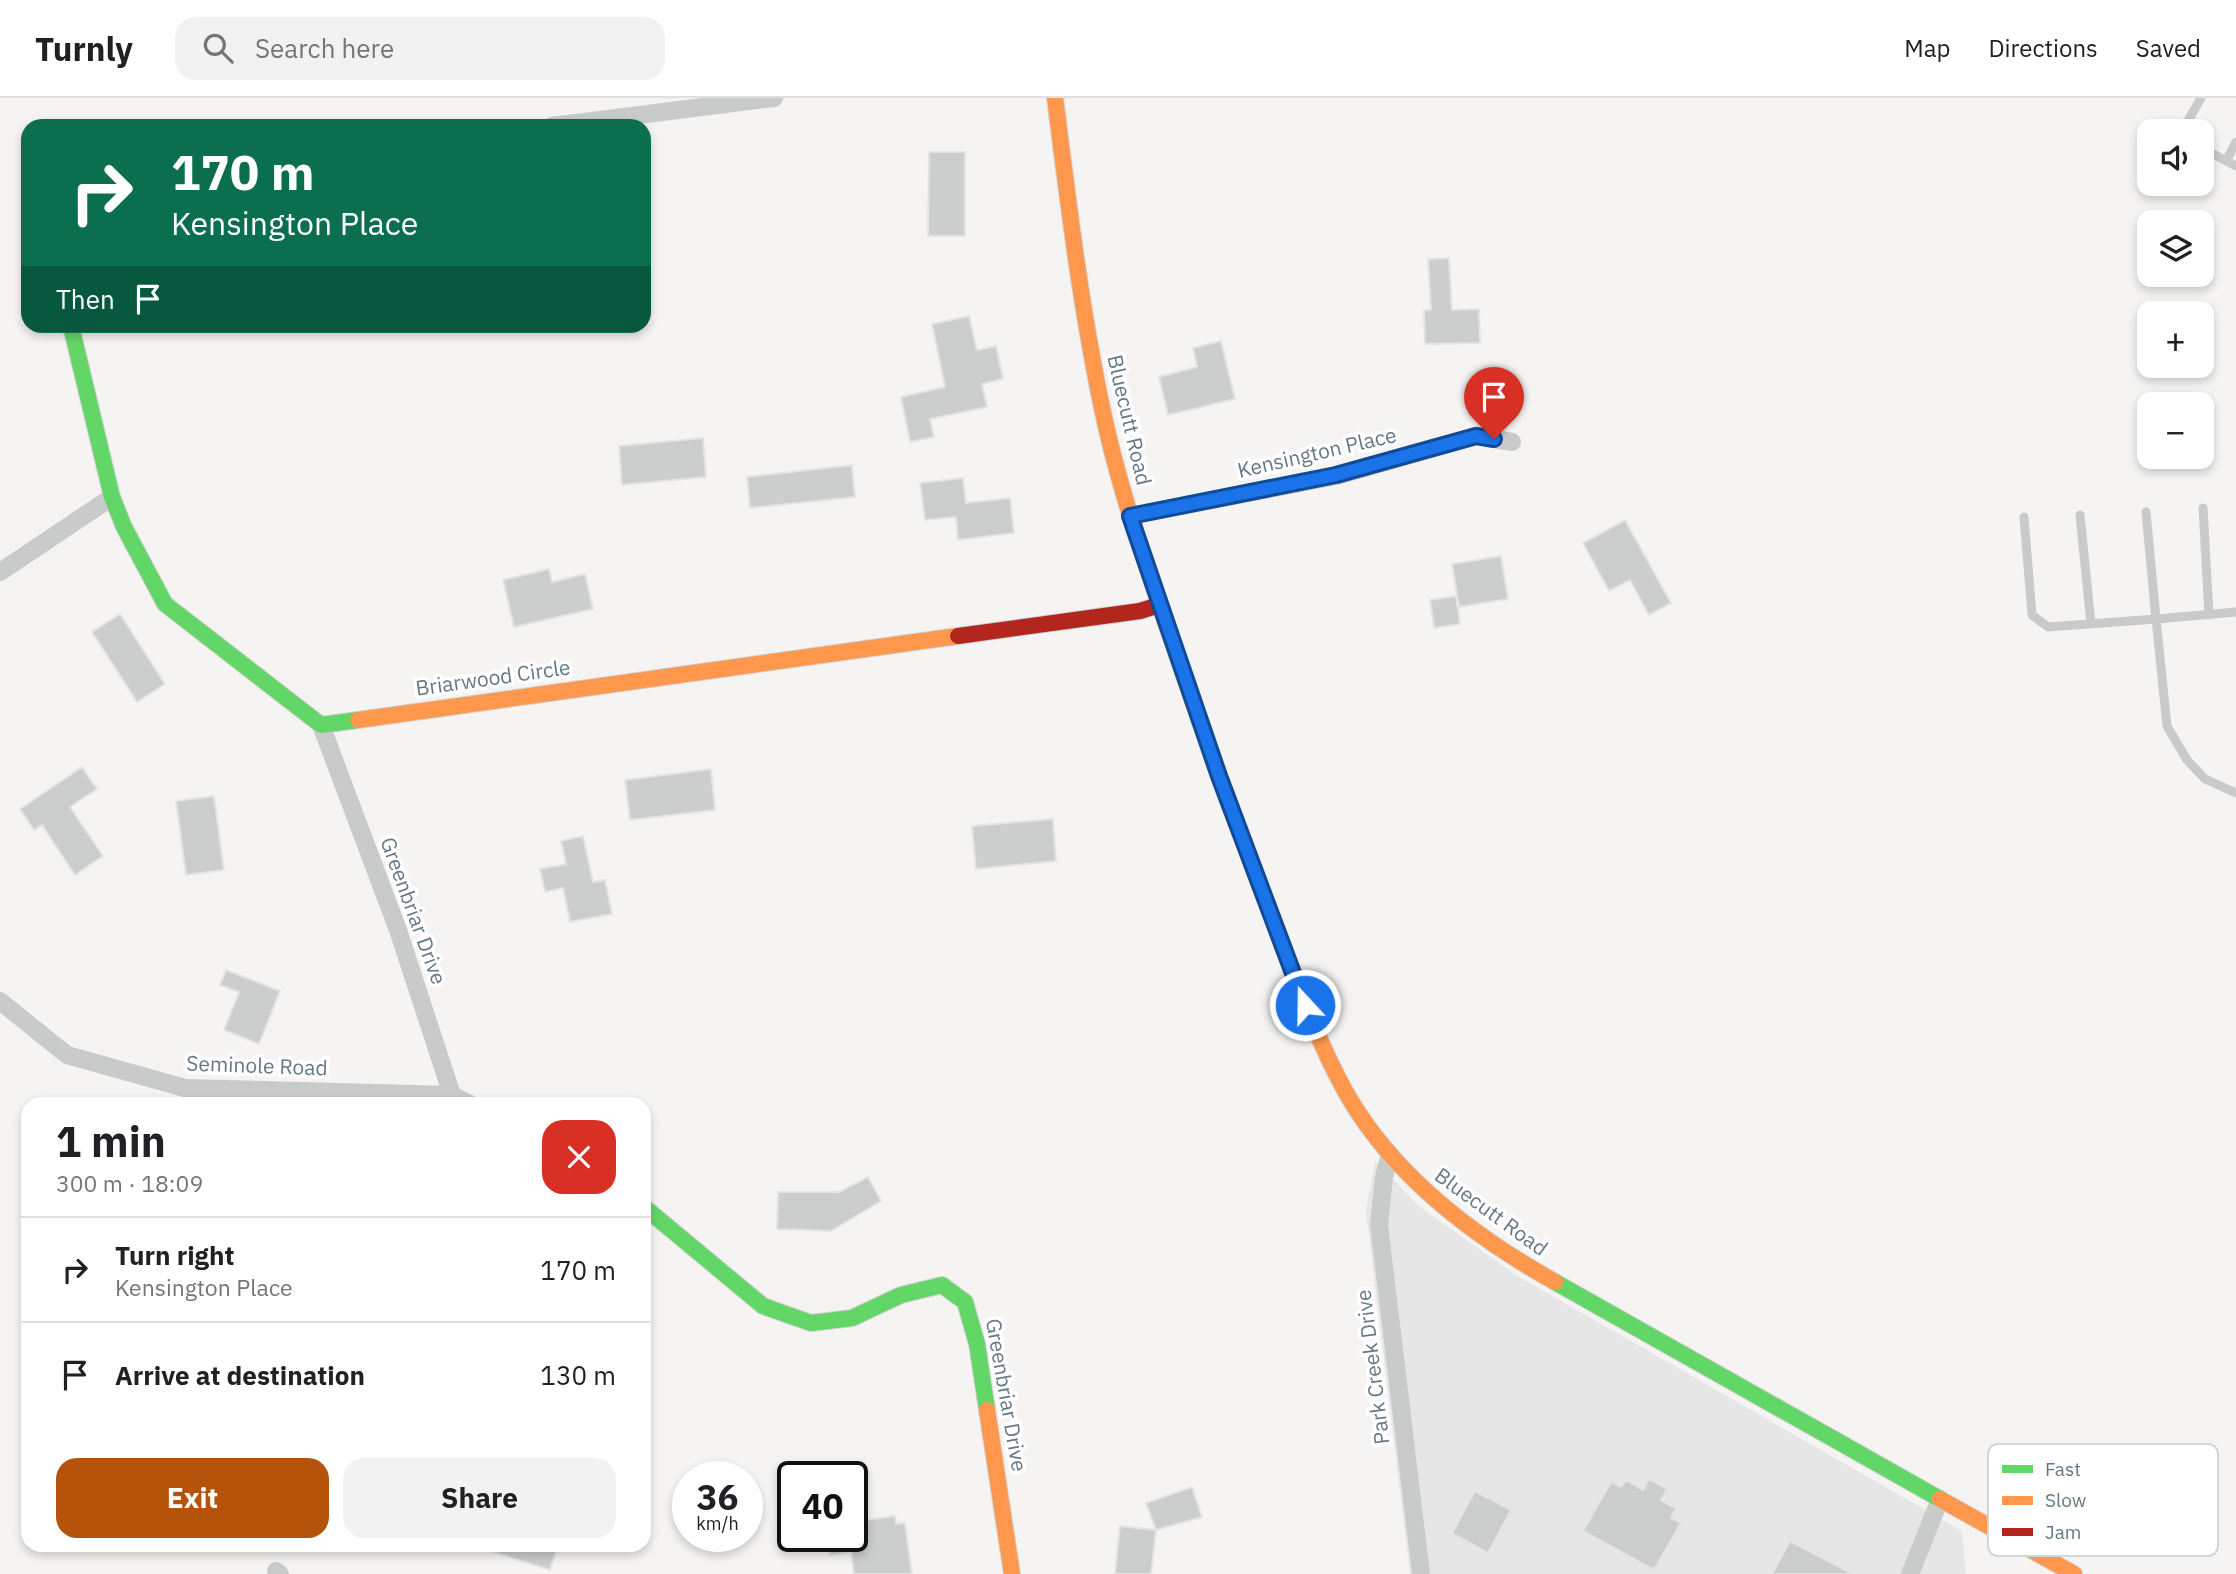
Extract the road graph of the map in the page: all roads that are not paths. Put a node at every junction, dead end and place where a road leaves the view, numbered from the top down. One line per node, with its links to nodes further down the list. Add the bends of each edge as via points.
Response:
1 (774, 98): 4 (street)
2 (1055, 98): 16 (street, Bluecutt Road, via 1077,280 1101,405)
3 (2201, 98): 5 (lane)
4 (608, 119)
5 (2189, 119)
6 (2236, 142): 8 (lane)
7 (2214, 154): 8 (lane)
8 (2226, 161): 9 (lane)
9 (2236, 166)
10 (73, 333): 12 (street)
11 (1512, 442): 16 (street, Kensington Place, via 1476,436 1336,475)
12 (112, 497): 18 (street); 24 (street, via 164,604)
13 (2203, 508): 21 (lane)
14 (2146, 512): 22 (lane)
15 (2080, 515): 23 (lane)
16 (1130, 516): 19 (street, Bluecutt Road)
17 (2024, 517): 23 (lane, via 2032,615 2048,627)
18 (0, 572)
19 (1159, 605): 24 (street, Briarwood Circle); 29 (street, Bluecutt Road, via 1305,1005 1344,1089)
20 (2236, 612): 21 (lane)
21 (2209, 615): 22 (lane)
22 (2156, 620): 23 (lane); 25 (lane, via 2167,726 2187,760 2205,779)
23 (2091, 624)
24 (321, 725): 27 (street, Greenbriar Drive, via 398,930)
25 (2236, 793)
26 (0, 1000): 27 (street, Seminole Road, via 67,1055 185,1088)
27 (452, 1095): 28 (street)
28 (456, 1097)
29 (1390, 1154): 31 (street, Bluecutt Road, via 1444,1207 1535,1271); 35 (street, Park Creek Drive, via 1379,1226)
30 (651, 1213): 34 (street, Greenbriar Drive, via 763,1306 811,1323 852,1318 901,1295 942,1285 965,1302 977,1344)
31 (1940, 1499): 32 (street, Bluecutt Road); 36 (street)
32 (1988, 1526)
33 (2042, 1556): 37 (street, Bluecutt Road)
34 (1012, 1574)
35 (1422, 1574)
36 (1910, 1574)
37 (2074, 1574)

